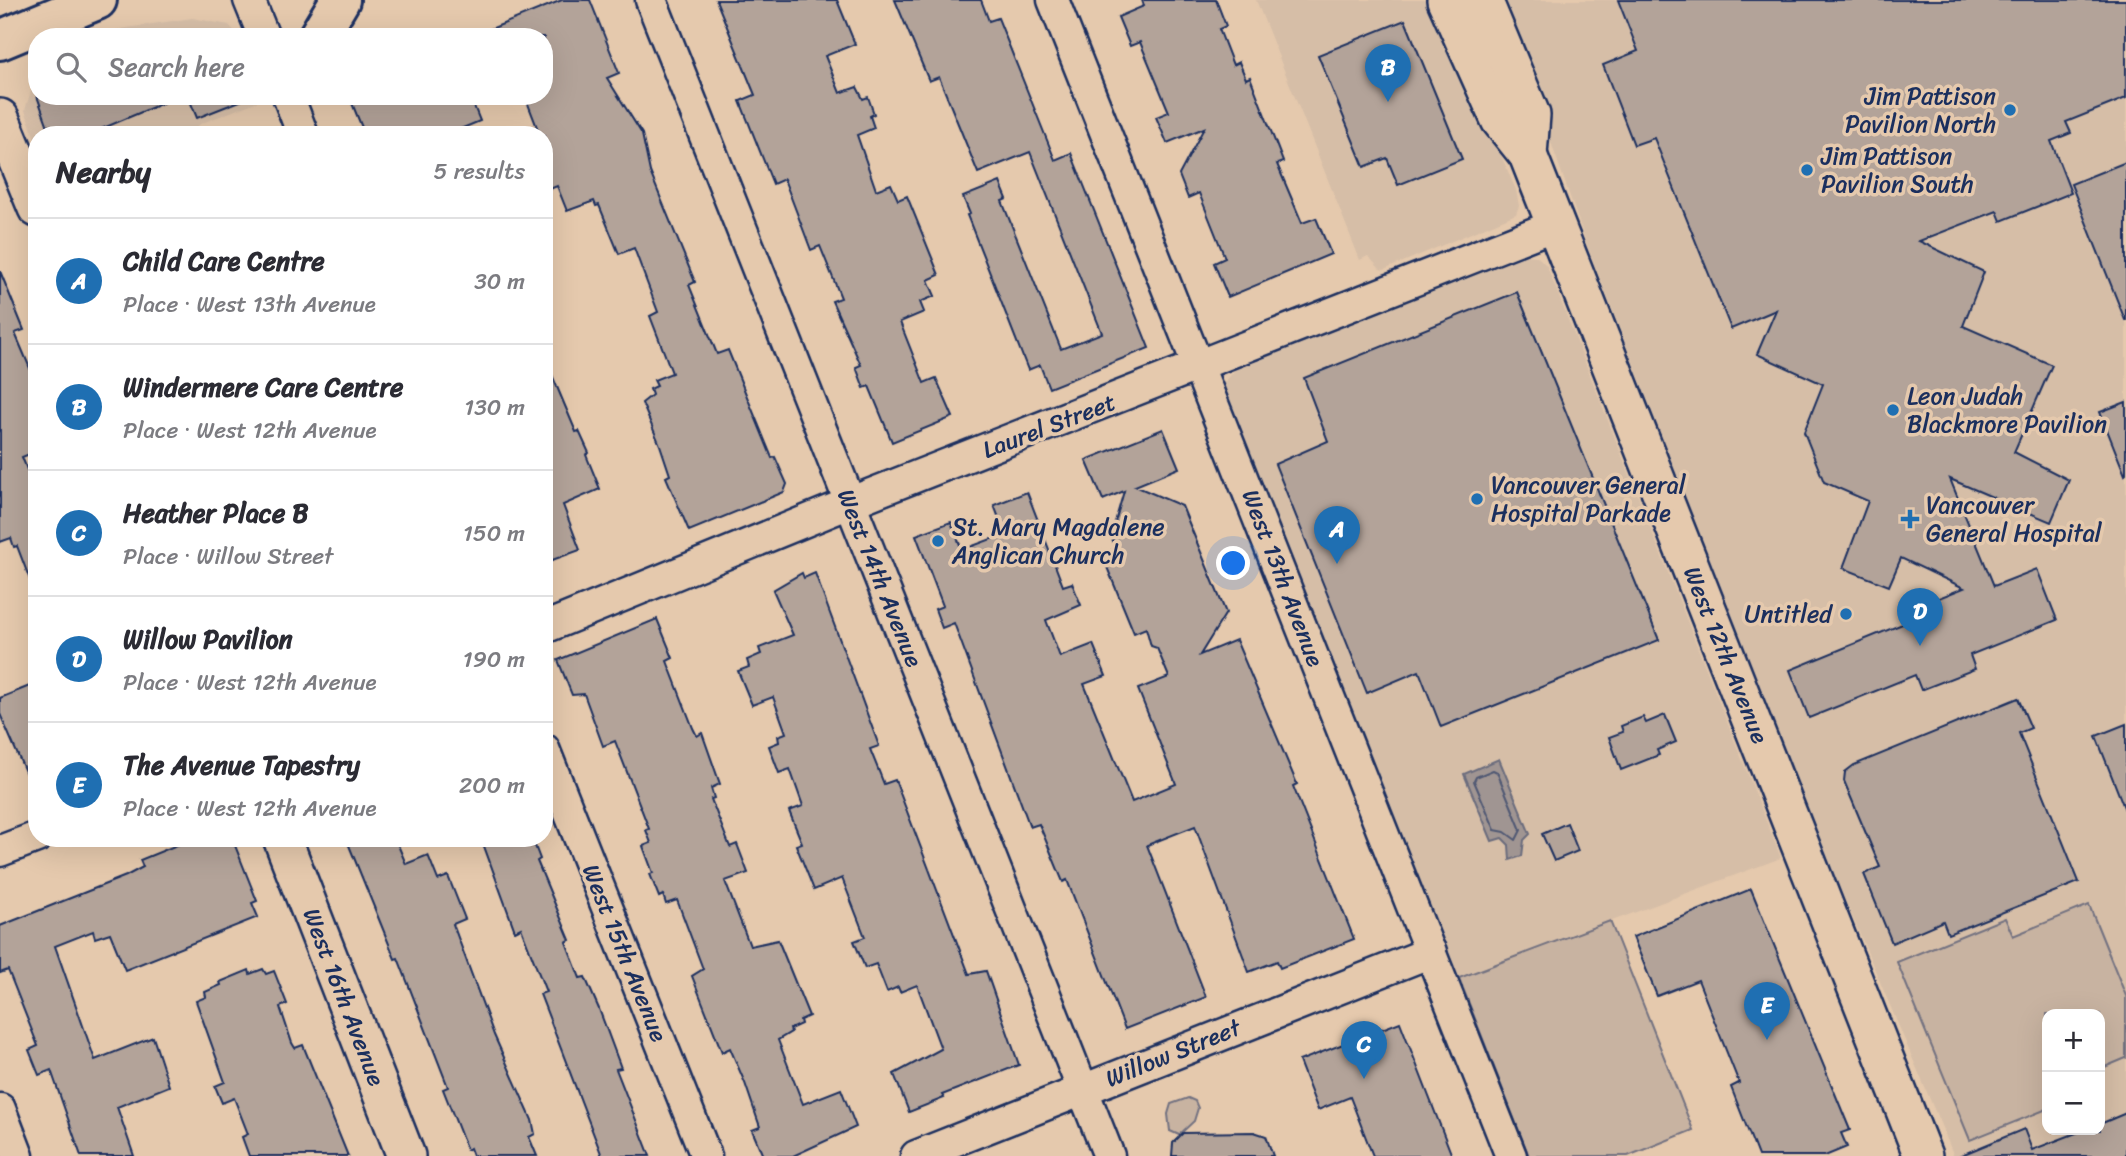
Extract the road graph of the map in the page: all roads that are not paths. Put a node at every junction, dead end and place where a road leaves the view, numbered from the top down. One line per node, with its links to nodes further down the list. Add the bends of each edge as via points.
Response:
1 (97, 0): 9 (main road)
2 (250, 0): 10 (street)
3 (340, 0): 11 (main road)
4 (651, 0): 20 (street, West 14th Avenue)
5 (1053, 0): 19 (street, West 13th Avenue)
6 (1446, 0): 16 (street, West 12th Avenue, via 1500,120)
7 (1483, 0): 16 (street, West 12th Avenue, via 1531,115)
8 (28, 28): 12 (main road)
9 (29, 28)
10 (261, 28)
11 (323, 28)
12 (0, 40)
13 (291, 105): 15 (street)
14 (0, 118): 17 (street)
15 (300, 126)
16 (1528, 155): 18 (street, West 12th Avenue)
17 (28, 186)
18 (1555, 225): 19 (street, Laurel Street); 35 (street, West 12th Avenue)
19 (1199, 366): 20 (street, Laurel Street); 26 (street, West 13th Avenue)
20 (850, 503): 21 (street, Laurel Street); 27 (street, West 14th Avenue)
21 (553, 624)
22 (553, 773): 31 (street, West 15th Avenue)
23 (28, 840): 25 (street)
24 (286, 847): 30 (street, West 16th Avenue)
25 (0, 850)
26 (1431, 952): 27 (street, Willow Street); 34 (street, West 13th Avenue)
27 (1082, 1089): 32 (street, Willow Street); 33 (street, West 14th Avenue)
28 (0, 1109): 29 (street)
29 (18, 1156)
30 (406, 1156)
31 (706, 1156)
32 (916, 1156)
33 (1109, 1156)
34 (1511, 1156)
35 (1923, 1156)

